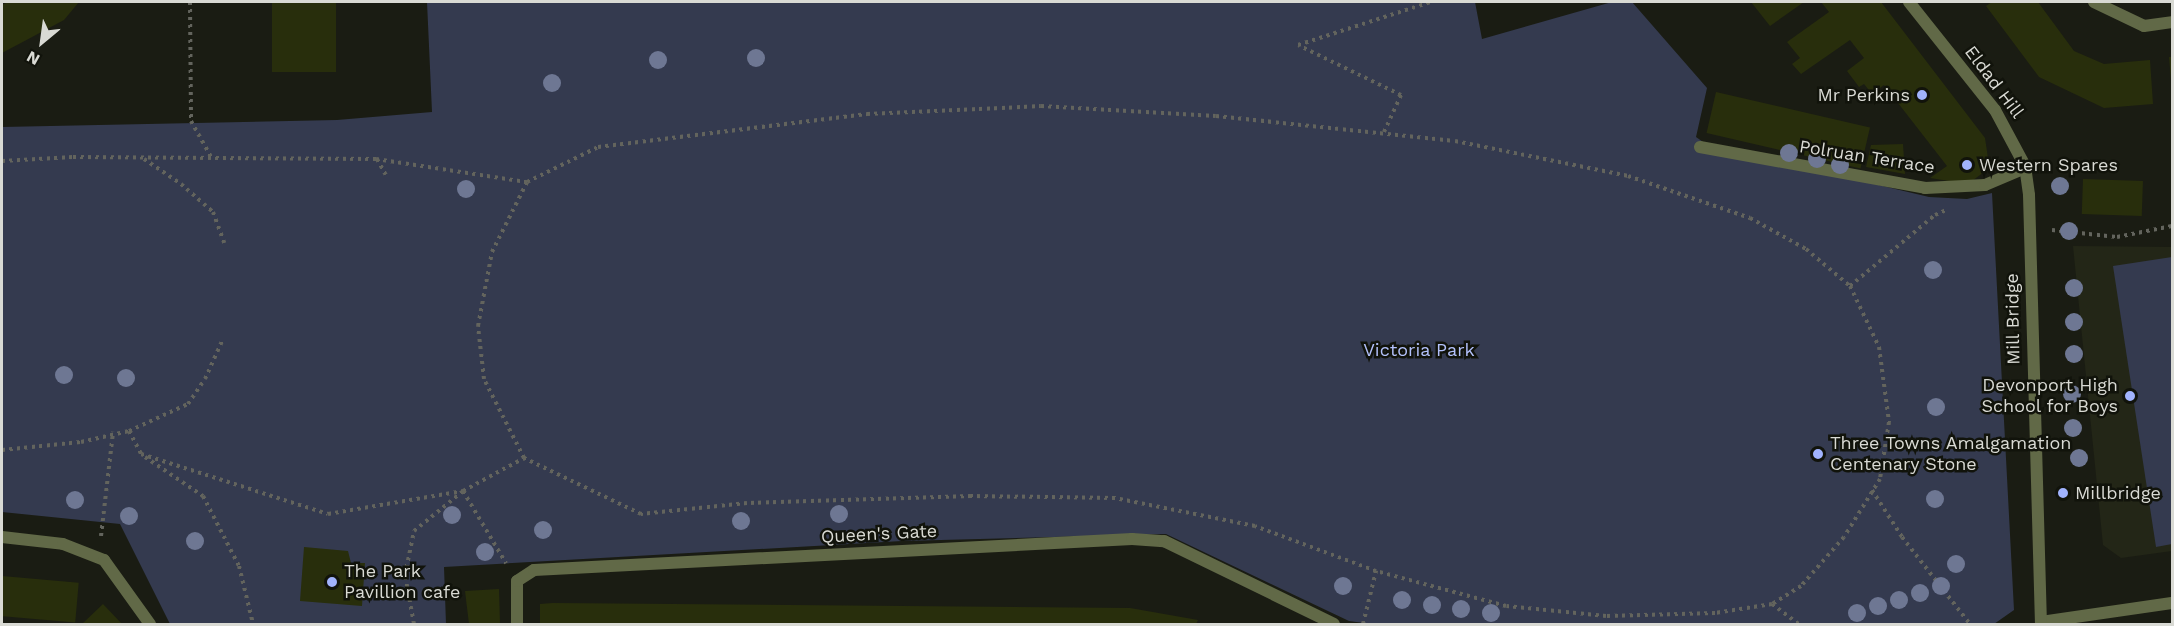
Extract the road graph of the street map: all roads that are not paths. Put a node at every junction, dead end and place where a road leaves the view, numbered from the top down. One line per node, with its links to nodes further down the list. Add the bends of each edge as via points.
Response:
1 (1910, 2): 5 (street, Eldad Hill, via 1995,110 2014,139)
2 (2094, 2): 3 (street, via 2144,26)
3 (2172, 22)
4 (1700, 147): 5 (street, Polruan Terrace, via 1925,188 1984,185)
5 (2025, 168): 6 (street, Eldad Hill)
6 (2029, 195): 9 (street, Mill Bridge)
7 (2, 537): 10 (street, via 63,544 104,560)
8 (2172, 603): 9 (street)
9 (2041, 623)
10 (150, 624)
11 (517, 624): 12 (street, Queen's Gate, via 517,581 534,570 1131,538 1164,541)
12 (1334, 624)

